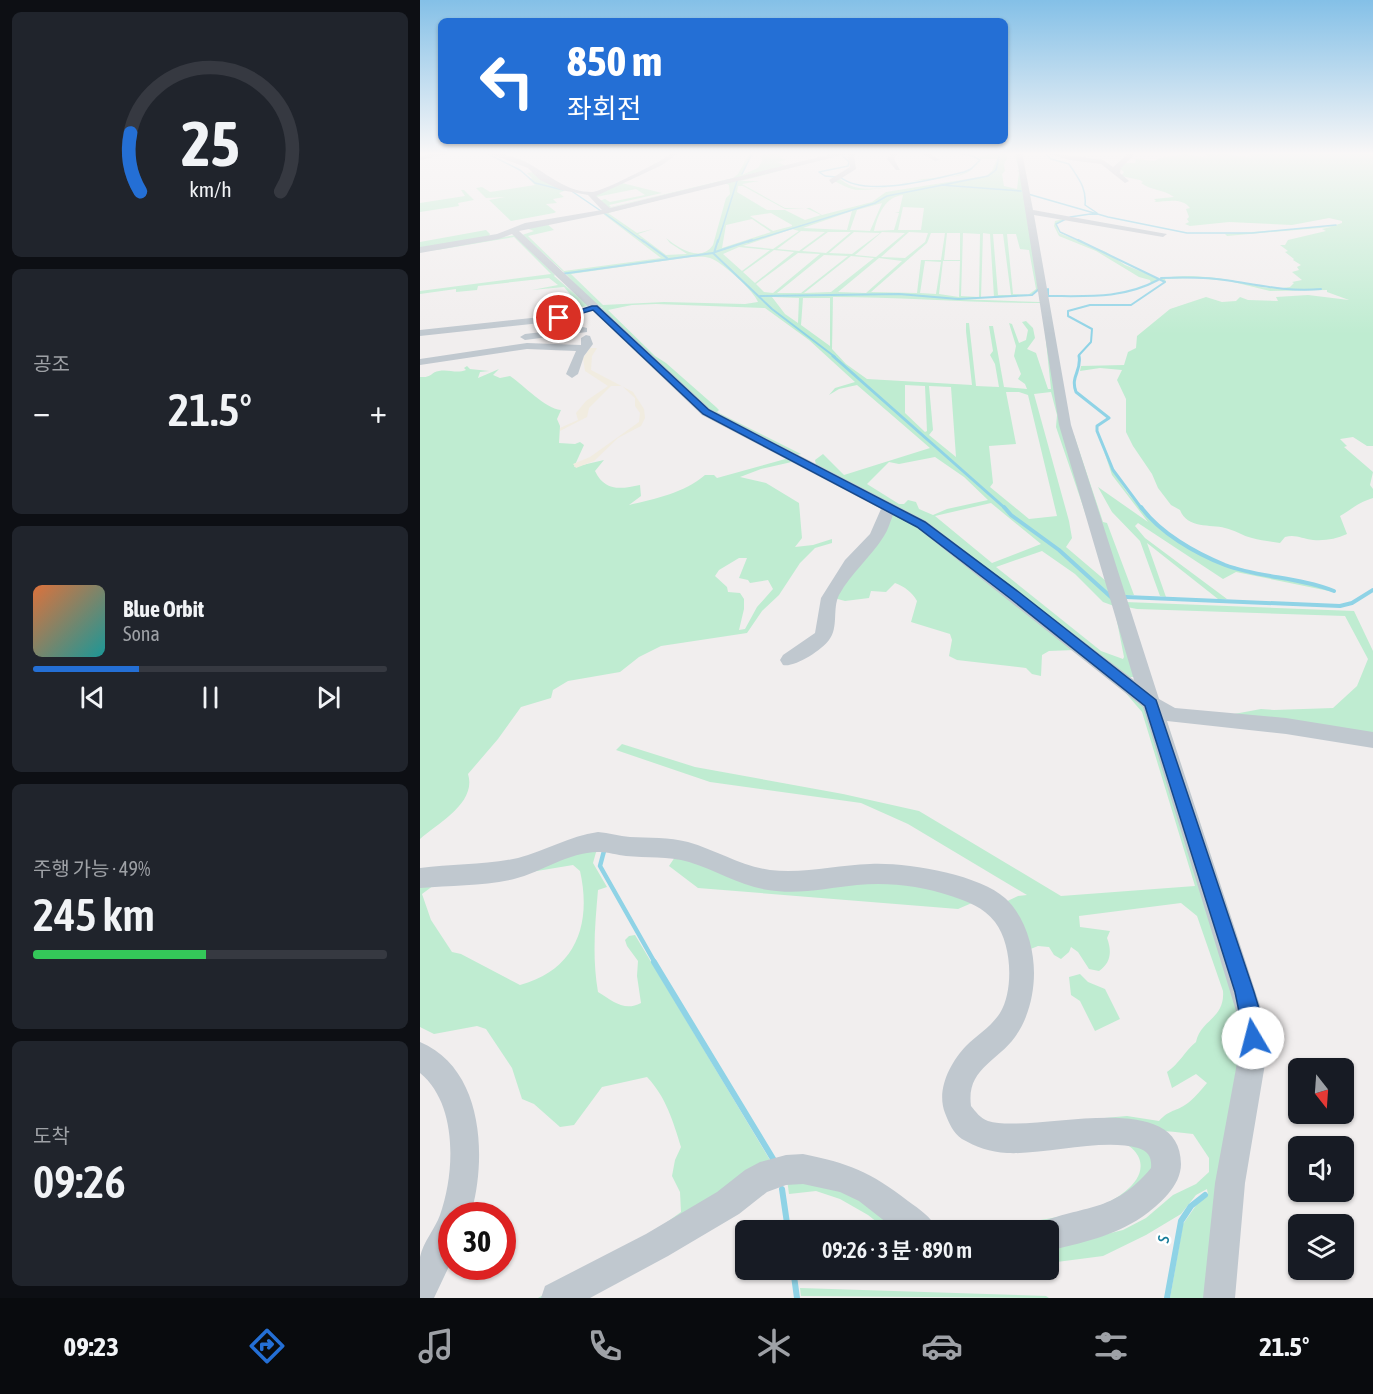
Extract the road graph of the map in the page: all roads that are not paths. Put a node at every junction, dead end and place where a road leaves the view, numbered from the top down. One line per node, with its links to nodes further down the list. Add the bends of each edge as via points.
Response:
1 (1030, 212): 20 (street, via 1065,425)
2 (599, 213): 5 (street)
3 (1033, 213): 4 (street)
4 (1131, 229): 6 (street); 7 (street)
5 (514, 231): 8 (street); 9 (street, via 560,274)
6 (1162, 234)
7 (1139, 239)
8 (420, 250)
9 (587, 310): 10 (street, via 559,318); 11 (street); 18 (street, via 706,412)
10 (517, 322): 12 (street); 13 (street)
11 (583, 330): 13 (street); 14 (street, via 587,341)
12 (420, 333)
13 (515, 338): 15 (street)
14 (584, 348): 16 (street, via 527,346); 17 (street)
15 (420, 351)
16 (420, 362)
17 (572, 374)
18 (892, 508): 19 (street, via 877,535 851,564 829,598 822,637); 20 (street, via 942,539)
19 (789, 660)
20 (1151, 703): 21 (street, via 1171,714); 30 (street, via 1252,1024 1253,1052 1230,1184)
21 (1373, 740)
22 (420, 878): 26 (street, via 500,872 599,842 687,852 734,872 769,880 813,881 893,874 940,882 983,897 997,907 1017,938 1021,981 1008,1024 965,1067 957,1083 954,1098 966,1125 981,1134 1008,1138 1134,1132 1154,1138 1164,1149 1167,1162 1156,1188 1126,1209 1102,1221)
23 (420, 1056): 24 (street, via 437,1068 459,1103 465,1152)
24 (458, 1202)
25 (908, 1220): 29 (street, via 870,1190 842,1177 803,1169 786,1170 764,1177 657,1245)
26 (1059, 1232)
27 (438, 1254): 28 (street)
28 (420, 1292)
29 (557, 1298)
30 (1220, 1298)

